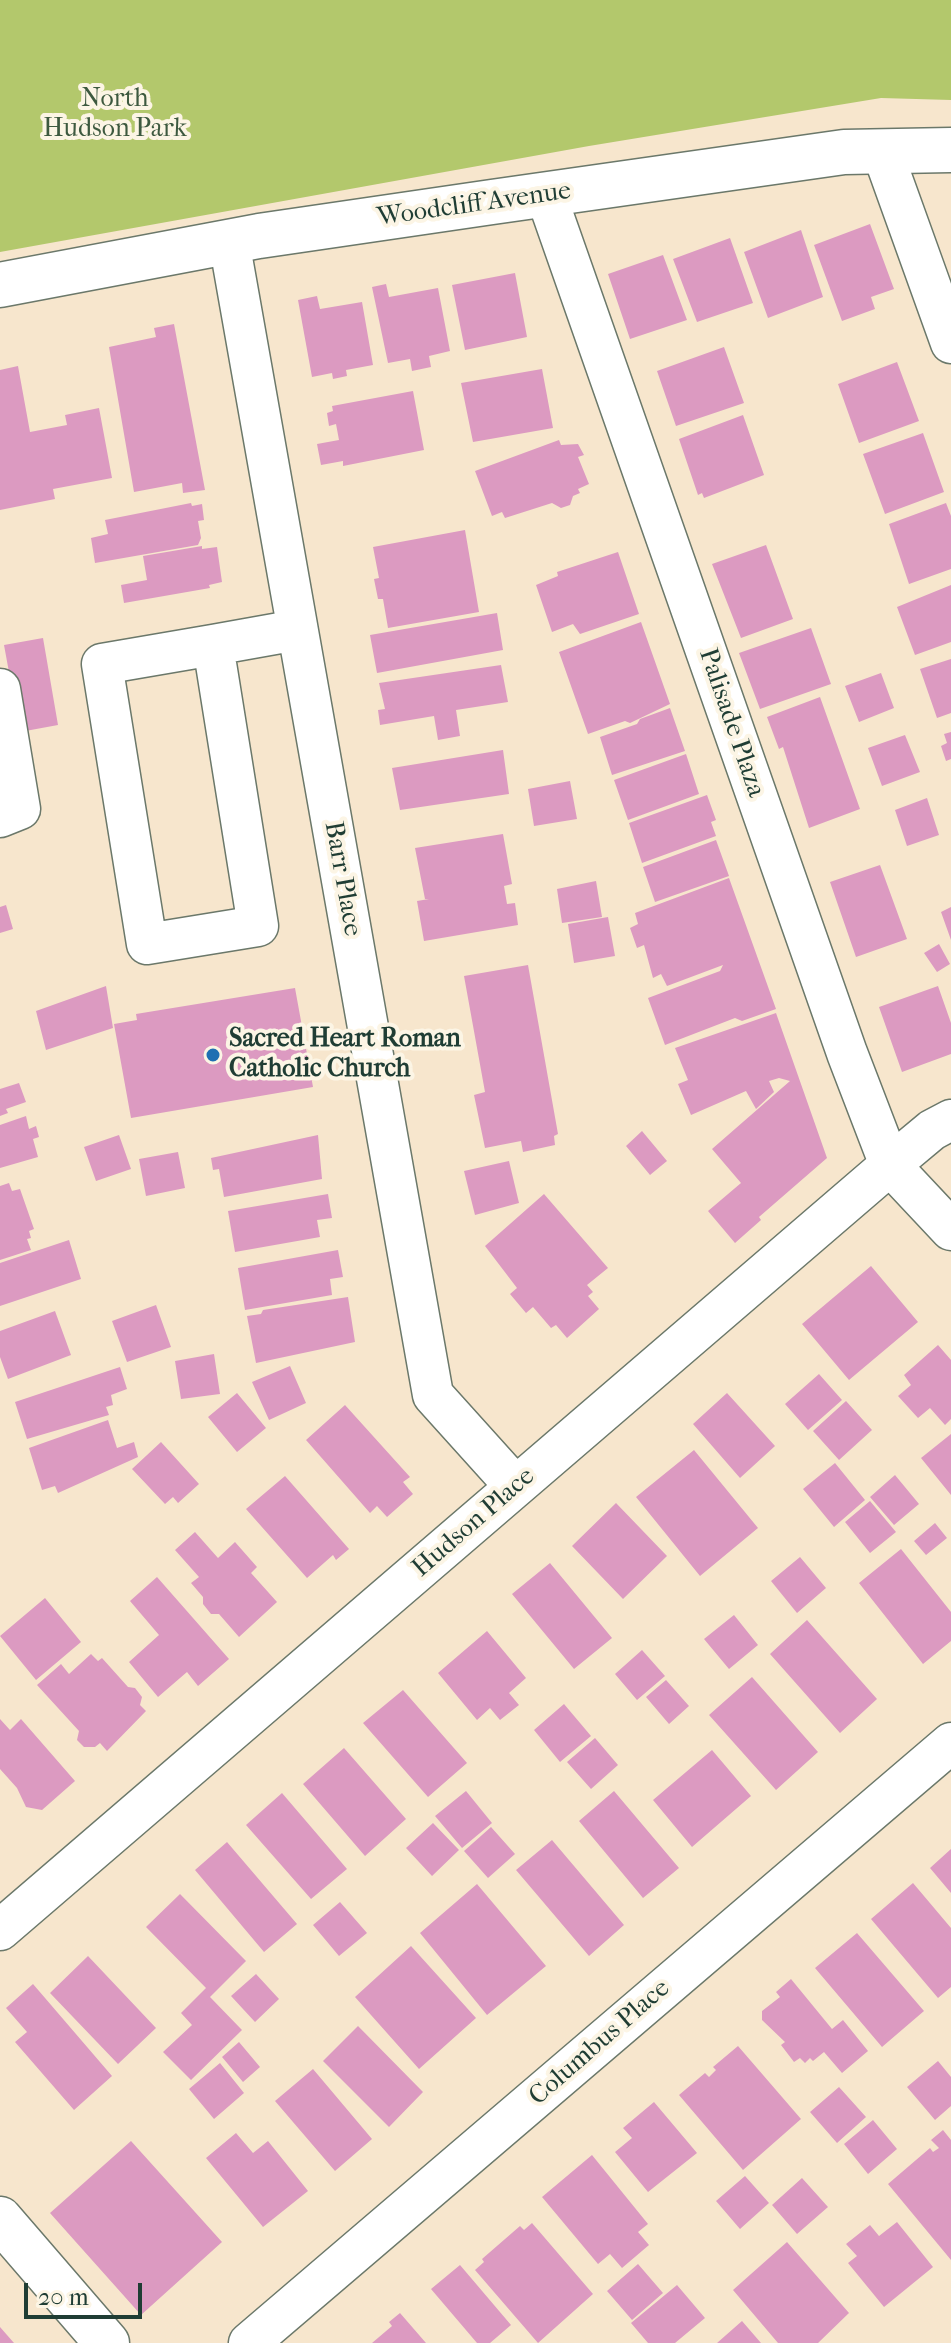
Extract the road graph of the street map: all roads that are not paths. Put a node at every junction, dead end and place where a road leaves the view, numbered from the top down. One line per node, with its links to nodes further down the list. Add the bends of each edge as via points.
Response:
1 (951, 150): 2 (main road, Woodcliff Avenue)
2 (882, 151): 3 (main road, Woodcliff Avenue); 6 (street)
3 (546, 195): 4 (main road, Woodcliff Avenue); 12 (street, Palisade Plaza)
4 (229, 241): 5 (main road, Woodcliff Avenue); 7 (street, Barr Place)
5 (0, 285)
6 (951, 343)
7 (297, 630): 8 (street); 14 (street, Barr Place, via 433,1395)
8 (213, 645): 8 (street, via 258,926 147,944 102,664)
9 (0, 689): 10 (street, via 20,809)
10 (0, 817)
11 (951, 1120): 12 (street, Hudson Place)
12 (890, 1165): 13 (street, Palisade Plaza); 14 (street, Hudson Place)
13 (951, 1230)
14 (515, 1486): 16 (street, Hudson Place)
15 (951, 1743): 19 (street, Columbus Place)
16 (0, 1930)
17 (0, 2219): 18 (main road)
18 (107, 2343)
19 (249, 2343)

